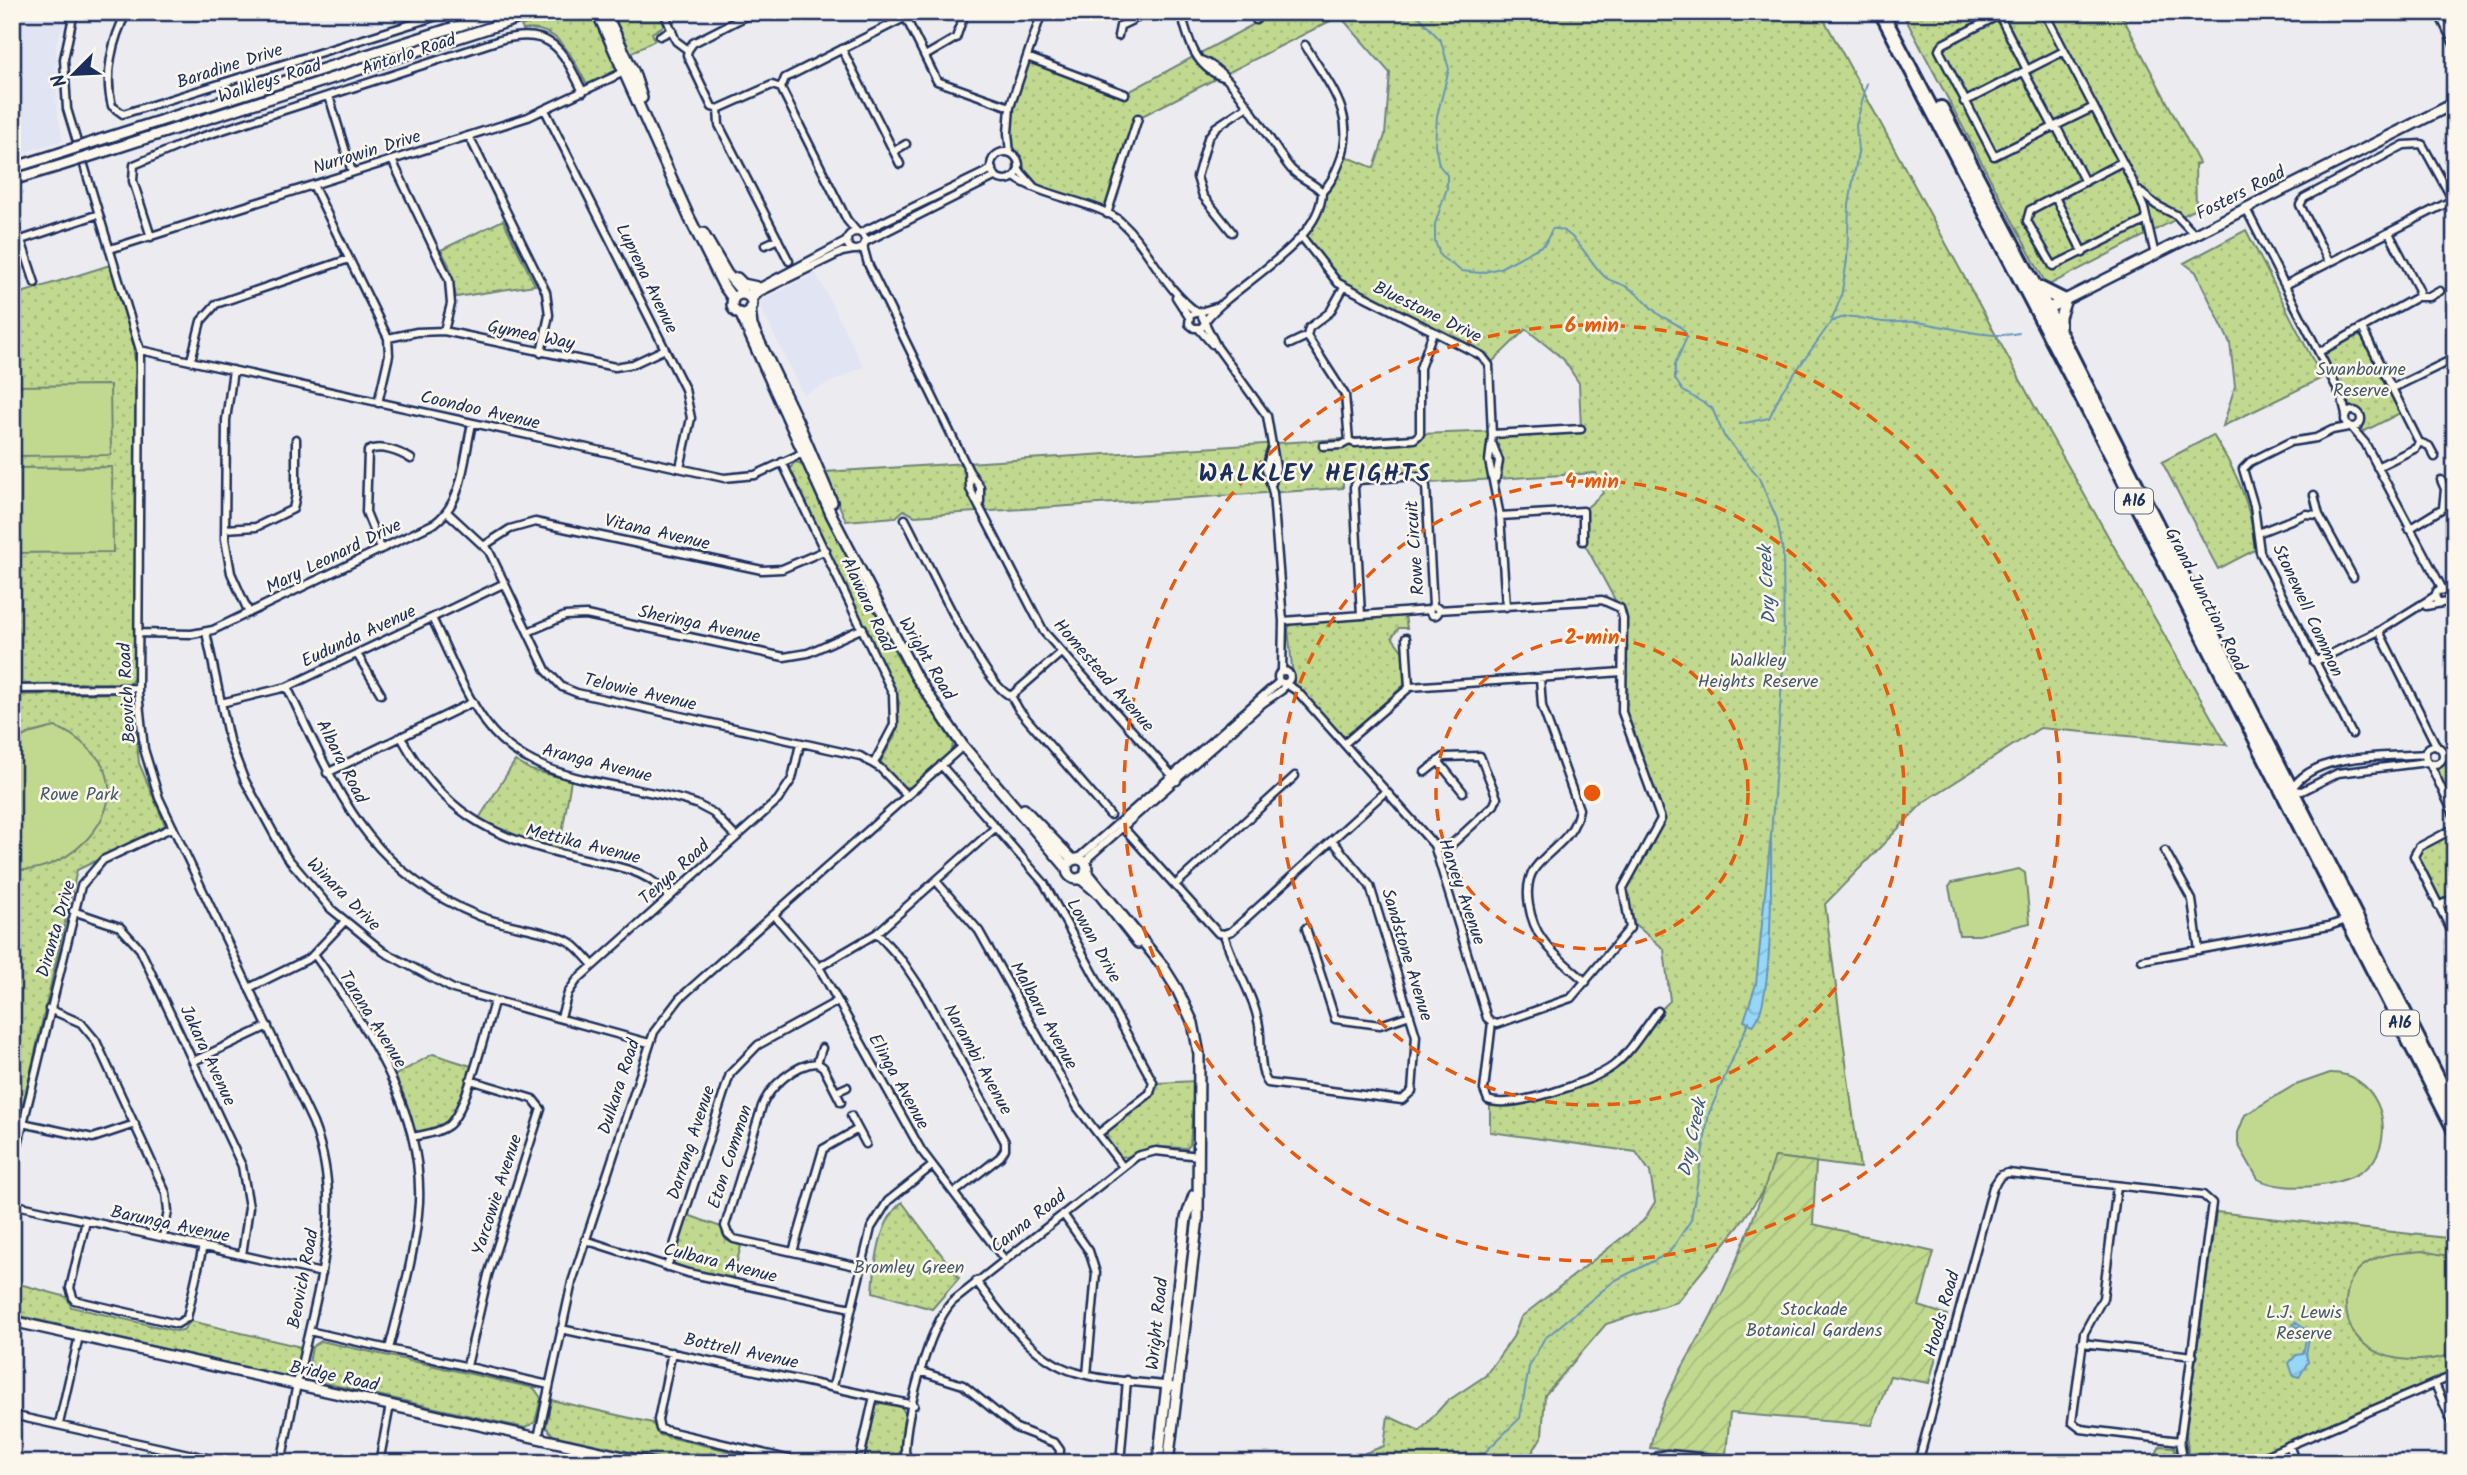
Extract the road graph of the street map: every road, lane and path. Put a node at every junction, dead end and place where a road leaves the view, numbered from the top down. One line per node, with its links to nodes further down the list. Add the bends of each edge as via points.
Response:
1 (74, 12): 71 (street, Beovich Road, via 64,58 66,100)
2 (127, 12): 3 (street, Baradine Drive, via 110,72 113,106 123,114)
3 (450, 12)
4 (502, 12): 55 (main road, Walkleys Road, bridge)
5 (538, 12): 61 (main road, Walkleys Road, bridge)
6 (597, 12): 30 (main road, Wright Road)
7 (606, 12): 44 (main road, Wright Road, via 637,79)
8 (664, 12): 20 (street)
9 (754, 12): 26 (street, via 692,43)
10 (965, 12): 28 (street, via 956,38)
11 (1042, 12): 29 (street)
12 (1149, 12): 22 (street, via 1120,26)
13 (1181, 12): 39 (street, via 1200,60 1211,64)
14 (1881, 12): 108 (highway, Grand Junction Road / A16)
15 (1890, 12): 98 (highway, Grand Junction Road / A16)
16 (2044, 12): 27 (street)
17 (2438, 12): 24 (street)
18 (2002, 14): 31 (street); 36 (street, via 1939,50)
19 (904, 15): 25 (street); 28 (street)
20 (672, 30): 21 (street); 26 (street, via 676,41)
21 (660, 36)
22 (1118, 36)
23 (1305, 45): 66 (street, via 1342,107 1346,127 1346,146 1331,183)
24 (2455, 46)
25 (842, 49): 32 (street, via 785,78); 49 (street)
26 (688, 50): 41 (street, via 712,107)
27 (2064, 51): 31 (street); 40 (street)
28 (925, 56): 38 (street, via 937,81)
29 (1027, 57): 34 (street); 38 (street)
30 (626, 71): 33 (street, Nurrowin Drive); 44 (main road, Wright Road)
31 (2025, 71): 36 (street); 45 (street)
32 (781, 88): 41 (street, via 772,85); 73 (street)
33 (583, 92): 35 (street, Antarlo Road, via 556,46 526,35); 42 (street, Nurrowin Drive)
34 (1125, 94)
35 (329, 96): 58 (street); 80 (street, Antarlo Road, via 137,162 131,175)
36 (1964, 102): 45 (street, via 1994,156)
37 (2452, 103): 69 (main road, Fosters Road)
38 (1010, 107): 46 (street)
39 (1246, 107): 66 (street, via 1291,169); 75 (street, via 1216,127 1197,177 1203,196)
40 (2094, 107): 45 (street); 53 (street)
41 (718, 109): 81 (street, via 719,125)
42 (545, 110): 47 (street, Nurrowin Drive); 121 (street, Luprena Avenue)
43 (1138, 118): 72 (street)
44 (648, 127): 70 (main road, Wright Road)
45 (2055, 127): 63 (street)
46 (1008, 133): 50 (street); 51 (street)
47 (469, 136): 52 (street, Nurrowin Drive); 124 (street, via 546,292 549,315)
48 (906, 144): 49 (street)
49 (894, 151): 54 (street)
50 (1002, 153): 51 (street); 56 (street, via 994,158)
51 (1010, 153): 57 (street, via 1018,160)
52 (392, 160): 58 (street, Nurrowin Drive); 114 (street, via 449,280 451,304)
53 (2122, 162): 62 (street); 63 (street)
54 (900, 164)
55 (12, 168)
56 (992, 169): 59 (street); 76 (street)
57 (1019, 170): 60 (street); 65 (street)
58 (352, 172): 64 (street, Nurrowin Drive)
59 (996, 176): 60 (street, via 1003,180); 86 (street)
60 (1014, 177): 65 (street)
61 (12, 180)
62 (2132, 180): 74 (street); 78 (street, via 2140,193 2176,215)
63 (2085, 182): 67 (street)
64 (313, 185): 80 (street, Nurrowin Drive); 92 (street)
65 (1038, 190): 72 (street)
66 (1322, 192): 79 (street, via 1322,202)
67 (2055, 197): 90 (street); 90 (street, via 2026,215 2032,231 2053,266)
68 (2454, 202): 77 (street); 94 (street, via 2427,151 2416,142 2404,145 2304,198 2302,211)
69 (2246, 209): 78 (main road, Fosters Road); 97 (street)
70 (688, 212): 85 (main road, Wright Road); 104 (main road, Wright Road)
71 (99, 214): 83 (street); 88 (street, Beovich Road)
72 (1107, 214): 101 (street, via 1121,222)
73 (847, 220): 76 (street, Homestead Avenue); 82 (street)
74 (2147, 220): 90 (street); 91 (street)
75 (1232, 232)
76 (858, 233): 82 (street); 86 (street, Homestead Avenue)
77 (2389, 233): 94 (street); 103 (street, via 2418,290)
78 (2195, 235): 91 (main road, Fosters Road)
79 (1301, 236): 100 (street, Bluestone Drive); 107 (street, via 1255,279)
80 (151, 237): 88 (street, Nurrowin Drive)
81 (778, 239): 87 (street); 93 (street)
82 (848, 239): 89 (street, Homestead Avenue); 99 (street)
83 (21, 240): 84 (street); 96 (street)
84 (12, 243)
85 (710, 244): 99 (main road, via 738,280); 106 (main road, Wright Road)
86 (864, 244): 89 (street); 95 (street, Homestead Avenue)
87 (765, 245)
88 (110, 250): 122 (street, Beovich Road)
89 (854, 250): 95 (street, Homestead Avenue); 106 (street, via 842,251)
90 (2084, 253)
91 (2155, 255): 105 (main road, Fosters Road)
92 (349, 259): 118 (street); 126 (street, via 216,304 201,321)
93 (789, 261)
94 (2329, 262): 97 (street)
95 (867, 264): 176 (street, Homestead Avenue, via 979,487 981,507 1040,625)
96 (35, 283)
97 (2285, 285): 123 (street)
98 (2035, 286): 105 (highway); 108 (highway, Grand Junction Road / A16)
99 (757, 287): 106 (street)
100 (1345, 288): 115 (street, Bluestone Drive); 116 (street)
101 (1171, 289): 109 (street); 110 (street)
102 (2440, 291): 103 (street)
103 (2417, 297): 113 (street)
104 (733, 299): 106 (main road); 106 (main road, Wright Road, via 732,306)
105 (2064, 299): 108 (main road, Fosters Road); 117 (main road)
106 (746, 302): 140 (main road, Wright Road)
107 (1216, 307): 109 (street); 111 (street)
108 (2042, 311): 117 (highway, Grand Junction Road / A16); 210 (highway, Grand Junction Road / A16)
109 (1199, 312): 110 (street); 111 (street)
110 (1189, 317): 112 (street, via 1190,325)
111 (1205, 321): 112 (street); 120 (street)
112 (1199, 329): 120 (street)
113 (2363, 330): 123 (street); 128 (street)
114 (444, 331): 118 (street, Gymea Way); 124 (street, Gymea Way)
115 (1433, 332): 135 (street, Bluestone Drive, via 1482,356 1489,365); 137 (street, via 1420,368 1420,434 1414,439)
116 (1307, 335): 119 (street); 137 (street, via 1345,395)
117 (2061, 336): 210 (highway, Grand Junction Road / A16)
118 (388, 338): 129 (street, via 389,355)
119 (1290, 344)
120 (1217, 347): 168 (street, via 1266,413 1276,468 1272,485)
121 (665, 349): 124 (street, Gymea Way, via 615,367); 145 (street, Luprena Avenue, via 691,410)
122 (140, 350): 126 (street, Coondoo Avenue); 173 (street, Beovich Road)
123 (2319, 352): 130 (street)
124 (541, 353)
125 (2455, 358): 128 (street)
126 (191, 360): 127 (street, Coondoo Avenue)
127 (233, 370): 129 (street, Coondoo Avenue); 153 (street, via 226,420)
128 (2393, 388): 138 (street)
129 (378, 402): 131 (street, Coondoo Avenue)
130 (2347, 415): 132 (street); 132 (street, via 2361,416); 134 (street, Stonewell Common)
131 (472, 424): 145 (street, Coondoo Avenue); 148 (street, via 457,494)
132 (2353, 426): 134 (street, Stonewell Common); 144 (street)
133 (1581, 429): 135 (street)
134 (2332, 430): 154 (street, Stonewell Common, via 2290,442 2246,464 2244,477)
135 (1492, 437): 150 (street, Bluestone Drive, via 1489,461)
136 (296, 439): 153 (street, via 293,509 256,527)
137 (1349, 441): 139 (street)
138 (2419, 442): 141 (street, via 2429,446); 144 (street)
139 (1323, 446)
140 (807, 451): 143 (street, Coondoo Avenue); 196 (main road, Wright Road, via 902,654)
141 (2435, 457)
142 (411, 459): 157 (street, via 375,447 368,451 366,512)
143 (782, 462): 145 (street, Coondoo Avenue, via 737,478); 158 (street, Alawara Road)
144 (2377, 467): 152 (street)
145 (680, 468)
146 (2441, 480): 152 (street, via 2444,508)
147 (2314, 495): 149 (street)
148 (447, 512): 156 (street, Telowie Avenue); 157 (street, Mary Leonard Drive, via 430,526)
149 (2319, 515): 154 (street, via 2306,514); 159 (street)
150 (1500, 516): 155 (street, via 1583,511); 162 (street, Bluestone Drive)
151 (905, 519): 188 (street, via 977,657 1002,693)
152 (2409, 528): 161 (street)
153 (225, 529): 164 (street, via 229,565)
154 (2258, 533): 178 (street, Stonewell Common, via 2260,552)
155 (1583, 541)
156 (485, 545): 158 (street, Vitana Avenue, via 510,529 536,522 762,570 782,569); 160 (street, Telowie Avenue)
157 (382, 549): 164 (street, Mary Leonard Drive)
158 (826, 550): 169 (street, Alawara Road)
159 (2353, 577)
160 (505, 583): 167 (street, Eudunda Avenue); 172 (street, Telowie Avenue)
161 (2445, 595): 166 (street); 170 (street)
162 (1506, 607): 163 (street); 180 (street, via 1602,600 1620,608)
163 (1434, 609): 165 (street); 165 (street, Rowe Circuit, via 1426,486 1415,476 1359,480 1353,487)
164 (249, 613): 171 (street, Mary Leonard Drive)
165 (1361, 615): 168 (street)
166 (2454, 616)
167 (432, 618): 177 (street, Eudunda Avenue); 189 (street, Aranga Avenue)
168 (1283, 621): 175 (street)
169 (863, 628): 172 (street, Sheringa Avenue, via 808,653 784,657 586,615 568,615); 201 (street, Alawara Road, via 896,704 894,725)
170 (2379, 631): 178 (street); 191 (street)
171 (206, 632): 173 (street, Mary Leonard Drive); 190 (street, Winara Drive)
172 (528, 632): 194 (street, Telowie Avenue, via 549,674 568,690)
173 (139, 633): 185 (street, Beovich Road)
174 (1406, 638): 184 (street)
175 (1284, 644): 179 (street); 182 (street, Harvey Avenue)
176 (1062, 652): 188 (street); 206 (street, Homestead Avenue)
177 (357, 654): 183 (street, Eudunda Avenue); 187 (street)
178 (2314, 662): 192 (street, Stonewell Common)
179 (1282, 671): 182 (street); 182 (street, via 1278,675)
180 (1622, 672): 181 (street); 244 (street, via 1622,712 1661,822 1623,888 1630,928)
181 (1540, 678): 184 (street); 244 (street, via 1542,706 1579,809 1570,835 1534,869 1528,901 1541,938)
182 (1286, 680): 195 (street, Harvey Avenue); 206 (street)
183 (287, 687): 190 (street, Eudunda Avenue); 204 (street, Albara Road)
184 (1409, 687): 195 (street)
185 (138, 688): 186 (street); 217 (street, Beovich Road, via 148,765)
186 (12, 689)
187 (381, 694)
188 (1011, 696): 212 (street)
189 (473, 702): 193 (street); 220 (street, Aranga Avenue, via 497,737 531,762 696,804 713,813)
190 (221, 703): 234 (street, Winara Drive, via 232,750 270,831 302,877)
191 (2429, 732): 198 (street); 199 (street)
192 (2352, 734)
193 (401, 737): 204 (street); 228 (street, Mettika Avenue, via 433,786 481,825 530,847 642,873)
194 (800, 744): 201 (street, Telowie Avenue); 220 (street, Tenya Road, via 786,790)
195 (1344, 744): 208 (street, Harvey Avenue)
196 (964, 746): 202 (street, Dulkara Road); 224 (main road, Wright Road)
197 (2455, 750): 198 (street)
198 (2440, 754): 199 (street); 199 (street); 207 (street)
199 (2427, 757): 207 (street); 210 (street, via 2338,773 2302,791); 210 (street, via 2330,763 2298,779)
200 (1438, 761): 203 (street); 209 (street); 222 (street, via 1480,756 1497,798 1452,844)
201 (874, 763): 211 (street, Telowie Avenue)
202 (941, 765): 211 (street, Dulkara Road); 218 (street, Lowan Drive)
203 (1425, 772)
204 (327, 773): 242 (street, Albara Road, via 363,831 418,882 482,917 566,940)
205 (1295, 776): 227 (street)
206 (1175, 778): 216 (street)
207 (2438, 780): 215 (street)
208 (1386, 790): 221 (street); 222 (street, Harvey Avenue)
209 (1463, 792)
210 (2287, 792): 233 (highway, Grand Junction Road / A16)
211 (906, 796): 232 (street, Dulkara Road)
212 (1100, 803): 213 (street); 214 (street)
213 (1093, 810)
214 (1110, 815)
215 (2455, 817)
216 (1122, 826): 224 (street); 225 (street, via 1089,857); 227 (street)
217 (173, 827): 231 (street, Diranta Drive, via 99,863 84,880); 245 (street, Beovich Road)
218 (996, 827): 226 (street); 268 (street, Lowan Drive, via 1049,890 1154,1084 1150,1093)
219 (2455, 828): 230 (street, via 2419,847 2414,856)
220 (736, 837): 228 (street, Tenya Road)
221 (1332, 840): 237 (street); 250 (street, Sandstone Avenue, via 1370,886)
222 (1435, 848): 252 (street, Harvey Avenue, via 1487,1018)
223 (2165, 851): 239 (street, via 2192,900)
224 (1072, 863): 225 (main road); 225 (main road, via 1070,876)
225 (1084, 872): 271 (main road, Wright Road, via 1118,922 1165,972 1186,1006 1201,1075)
226 (936, 881): 236 (street); 268 (street, Malbaru Avenue, via 985,940 1067,1090)
227 (1175, 885): 237 (street, via 1218,933)
228 (669, 897): 242 (street, Tenya Road)
229 (2455, 898): 230 (street)
230 (2438, 906): 238 (street)
231 (73, 911): 248 (street, Diranta Drive); 256 (street, Jakara Avenue, via 120,927 135,940)
232 (774, 915): 243 (street, Elinga Avenue); 254 (street, Dulkara Road, via 674,1005)
233 (2351, 918): 239 (street); 262 (highway, Grand Junction Road / A16); 266 (highway, Grand Junction Road / A16)
234 (345, 921): 240 (street); 247 (street, Winara Drive, via 413,969)
235 (1306, 928): 250 (street, via 1335,1019 1380,1025)
236 (877, 933): 243 (street); 277 (street, Narambi Avenue, via 924,993 1005,1142 1000,1157)
237 (1224, 934): 250 (street, Sandstone Avenue, via 1252,996 1262,1043 1263,1078 1268,1083 1402,1100 1412,1091 1416,1036)
238 (2455, 938)
239 (2199, 950): 241 (street)
240 (314, 954): 245 (street); 269 (street, Tarana Avenue, via 389,1072)
241 (2142, 960)
242 (593, 965): 251 (street, Tenya Road, via 570,989)
243 (818, 967): 246 (street, Elinga Avenue)
244 (1586, 982): 252 (street, via 1562,1003)
245 (249, 988): 253 (street, Beovich Road)
246 (838, 1001): 272 (street, Elinga Avenue); 287 (street, Darrang Avenue, via 758,1045 730,1074)
247 (494, 1002): 251 (street, Winara Drive); 258 (street)
248 (49, 1009): 264 (street, Diranta Drive); 265 (street, via 74,1019 92,1035)
249 (1658, 1011): 252 (street, via 1611,1067 1547,1094 1496,1103 1488,1100 1484,1090)
250 (1410, 1015)
251 (561, 1017): 254 (street, Winara Drive)
252 (1492, 1022)
253 (268, 1026): 256 (street); 289 (street, Beovich Road, via 313,1123 326,1163 330,1219)
254 (649, 1042): 282 (street, Dulkara Road)
255 (822, 1048): 257 (street)
256 (194, 1061): 285 (street, Jakara Avenue, via 244,1172 249,1207)
257 (817, 1063): 260 (street); 284 (street, Eton Common, via 783,1079 767,1096 725,1224 731,1238)
258 (470, 1080): 269 (street, via 452,1122); 300 (street, Yarcowie Avenue, via 533,1099 541,1109 488,1275)
259 (847, 1087): 260 (street)
260 (836, 1092): 261 (street)
261 (841, 1102)
262 (2455, 1112)
263 (851, 1116): 267 (street)
264 (22, 1123): 265 (street, via 93,1138); 274 (street, Diranta Drive)
265 (135, 1124): 281 (street, via 166,1192)
266 (2454, 1127)
267 (858, 1129): 270 (street); 284 (street, via 823,1149)
268 (1098, 1134): 273 (street, Malbaru Avenue)
269 (413, 1137): 297 (street, Tarana Avenue, via 418,1214)
270 (866, 1144)
271 (1199, 1156): 273 (street, Canna Road, via 1151,1151); 276 (main road, Wright Road)
272 (932, 1166): 277 (street, Elinga Avenue); 288 (street, via 880,1210)
273 (1123, 1167): 279 (street, Canna Road)
274 (12, 1169)
275 (2117, 1186): 296 (street, via 2104,1298); 299 (street, via 2203,1195 2212,1203); 335 (street, Hoods Road, via 2001,1175 1993,1188)
276 (1196, 1190): 308 (main road, Wright Road, via 1186,1218); 310 (main road, Wright Road, via 1198,1218)
277 (954, 1193): 286 (street, Elinga Avenue)
278 (12, 1204): 280 (street, Barunga Avenue)
279 (1063, 1214): 286 (street, Canna Road); 302 (street, via 1089,1251 1096,1273)
280 (86, 1221): 281 (street, Barunga Avenue); 283 (street, via 70,1288 74,1300 177,1324 187,1318)
281 (163, 1237): 283 (street, Barunga Avenue)
282 (585, 1240): 287 (street, Culbara Avenue); 293 (street, Dulkara Road)
283 (203, 1246): 285 (street, Barunga Avenue)
284 (793, 1252): 288 (street, Eton Common)
285 (242, 1255): 289 (street, Barunga Avenue)
286 (1004, 1259): 290 (street, Canna Road)
287 (667, 1267): 291 (street, Culbara Avenue)
288 (860, 1267): 291 (street)
289 (322, 1273): 294 (street, Beovich Road)
290 (976, 1281): 301 (street, Canna Road, via 940,1316); 302 (street, via 1042,1355)
291 (851, 1308): 309 (street)
292 (12, 1321): 295 (main road, Bridge Road)
293 (561, 1329): 298 (street, Bottrell Avenue); 307 (street, Dulkara Road)
294 (309, 1331): 297 (street); 306 (street, Beovich Road)
295 (79, 1336): 306 (main road, Bridge Road); 315 (street)
296 (2082, 1343): 299 (street); 318 (street, via 2075,1427)
297 (389, 1349): 300 (street)
298 (672, 1352): 309 (street, Bottrell Avenue); 327 (street, via 660,1429)
299 (2193, 1356): 318 (street)
300 (467, 1366): 307 (street)
301 (922, 1372): 313 (street, Canna Road); 330 (street, via 963,1385 1016,1428 1055,1443 1060,1450)
302 (1087, 1375): 304 (street)
303 (2455, 1375): 305 (street)
304 (1128, 1380): 308 (street); 331 (street)
305 (2435, 1384): 316 (street); 319 (street)
306 (297, 1385): 312 (main road, Bridge Road); 323 (street, Beovich Road)
307 (549, 1385): 317 (street, Dulkara Road)
308 (1167, 1385): 310 (street); 332 (main road, Wright Road)
309 (833, 1386): 311 (street, Bottrell Avenue)
310 (1178, 1387): 333 (main road, Wright Road)
311 (874, 1396): 313 (street, Bottrell Avenue); 328 (street)
312 (390, 1405): 317 (main road, Bridge Road); 324 (street)
313 (914, 1405): 329 (street, Canna Road, via 905,1455)
314 (12, 1415): 315 (street)
315 (59, 1424): 322 (street)
316 (2455, 1429)
317 (538, 1438): 320 (main road, Bridge Road)
318 (2180, 1441): 336 (street)
319 (2289, 1445): 337 (street); 338 (street)
320 (575, 1446): 325 (street); 326 (main road, Bridge Road)
321 (1656, 1460): 334 (street, via 1668,1454)
322 (229, 1463)
323 (281, 1463)
324 (379, 1463)
325 (571, 1463)
326 (650, 1463)
327 (805, 1463)
328 (859, 1463)
329 (916, 1463)
330 (1059, 1463)
331 (1120, 1463)
332 (1158, 1463)
333 (1168, 1463)
334 (1758, 1463)
335 (1918, 1463)
336 (2184, 1463)
337 (2248, 1463)
338 (2296, 1463)

